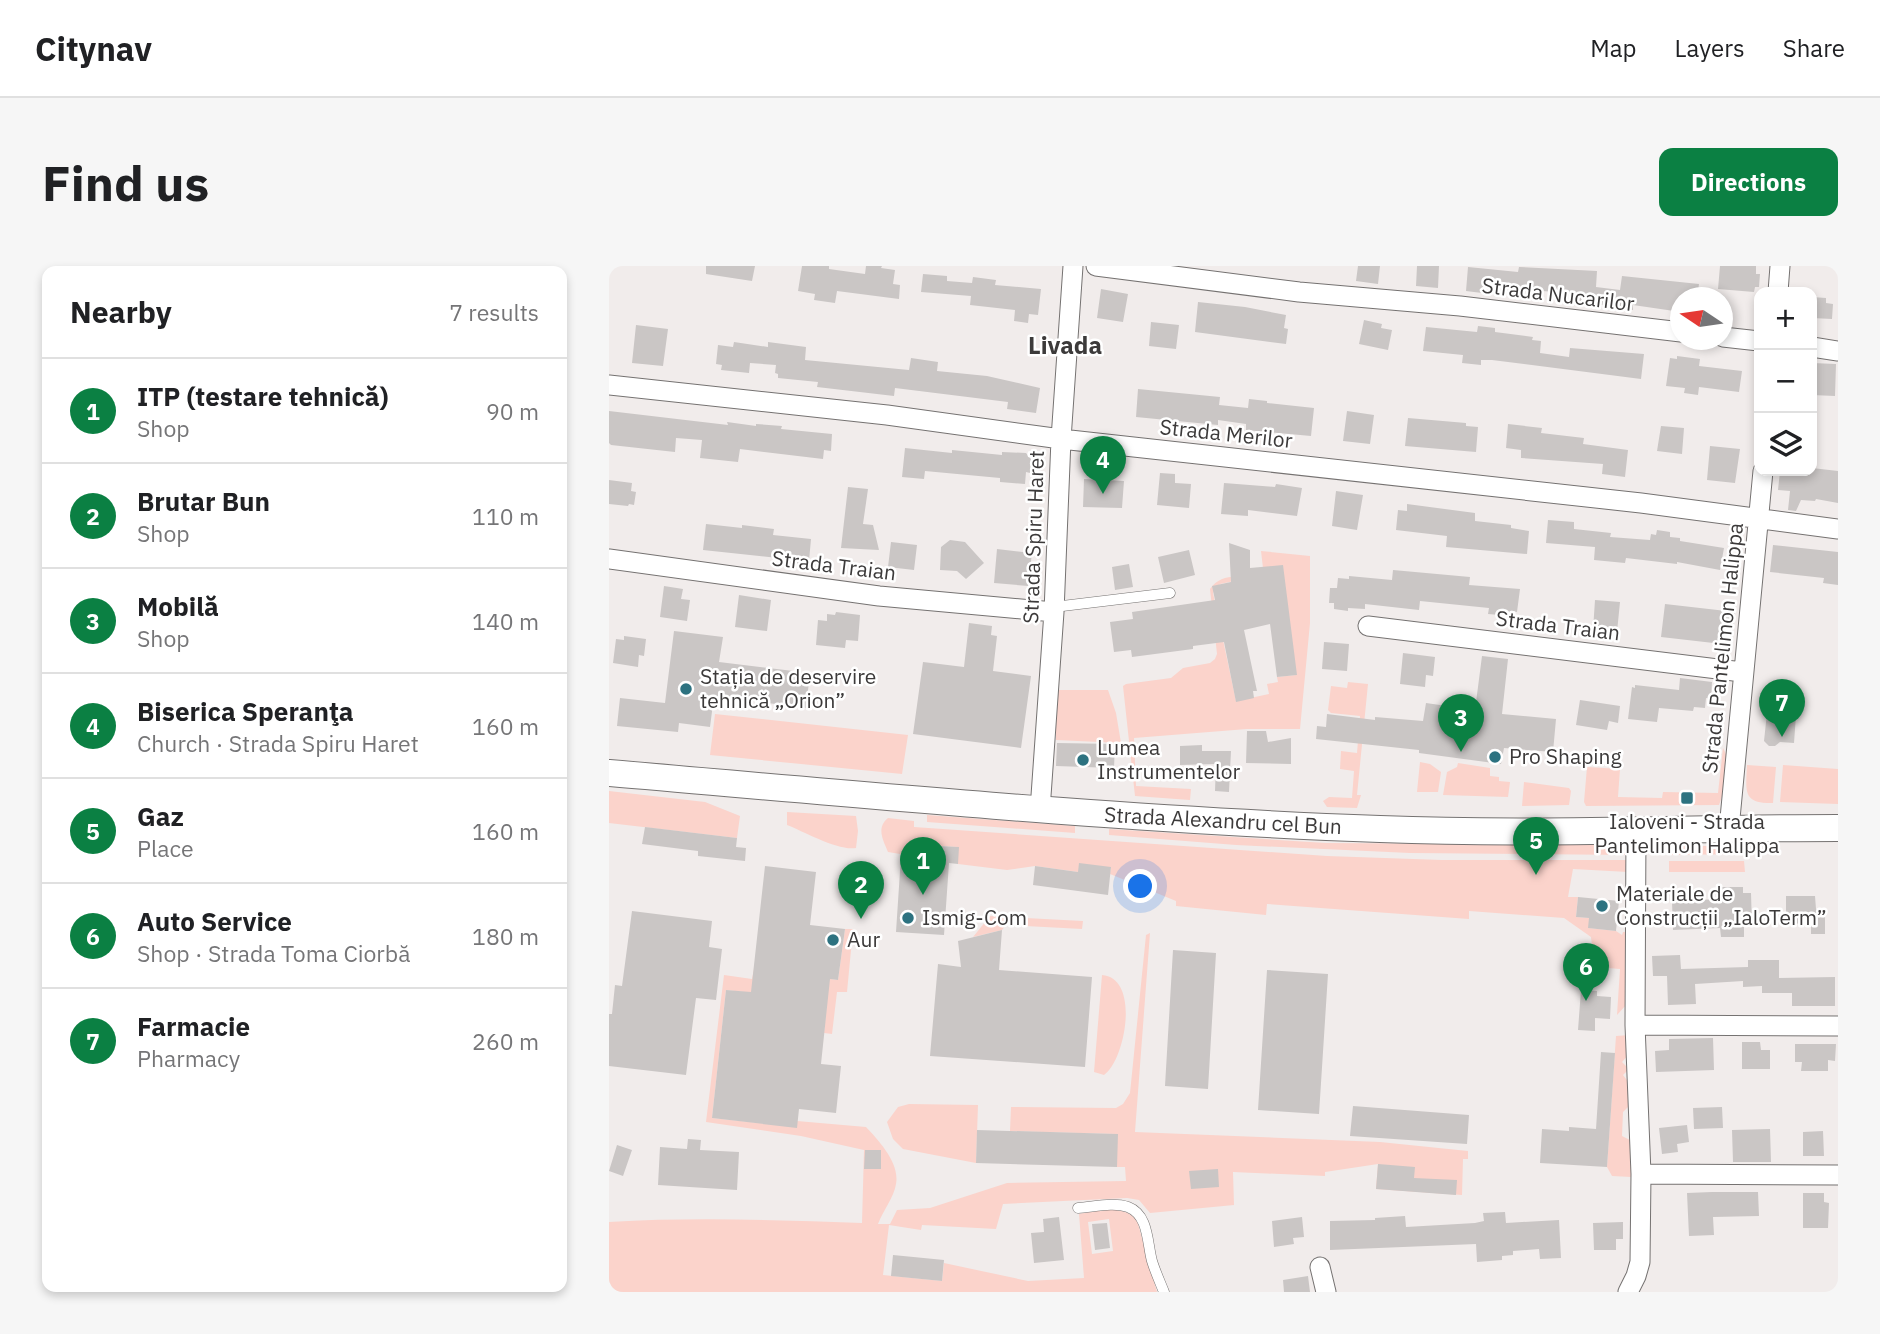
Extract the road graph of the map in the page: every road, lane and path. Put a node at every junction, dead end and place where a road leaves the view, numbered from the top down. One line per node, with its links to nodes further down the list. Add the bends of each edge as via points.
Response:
1 (1073, 266): 11 (street, Strada Spiru Haret)
2 (1096, 266): 5 (street, Strada Nucarilor)
3 (1780, 266): 4 (street)
4 (1778, 287)
5 (1670, 331)
6 (1733, 338): 7 (street)
7 (1754, 340)
8 (1817, 348): 9 (street)
9 (1838, 351)
10 (609, 385): 11 (street, Strada Merilor)
11 (1061, 439): 13 (street, Strada Merilor); 17 (street, Strada Spiru Haret)
12 (1762, 476): 13 (street, Strada Pantelimon Halippa)
13 (1758, 520): 14 (street, Strada Merilor); 19 (street, Strada Pantelimon Halippa)
14 (1838, 529)
15 (609, 559): 17 (street, Strada Traian, via 879,596)
16 (1170, 593): 17 (lane)
17 (1054, 610): 21 (street, Strada Spiru Haret)
18 (1368, 626): 19 (street, Strada Traian)
19 (1742, 672): 23 (street, Strada Pantelimon Halippa)
20 (609, 774): 21 (main road, Strada Alexandru cel Bun)
21 (1039, 810): 24 (main road, Strada Alexandru cel Bun, via 1385,829)
22 (1838, 828): 23 (main road, Strada Alexandru cel Bun)
23 (1728, 829): 24 (main road, Strada Alexandru cel Bun)
24 (1636, 830): 25 (street)
25 (1635, 1025): 26 (street); 27 (street)
26 (1838, 1026)
27 (1641, 1174): 28 (street); 33 (street, via 1640,1262)
28 (1838, 1175)
29 (1078, 1208): 31 (lane, via 1119,1205 1139,1213)
30 (1320, 1267): 32 (street)
31 (1164, 1292)
32 (1326, 1292)
33 (1628, 1292)

